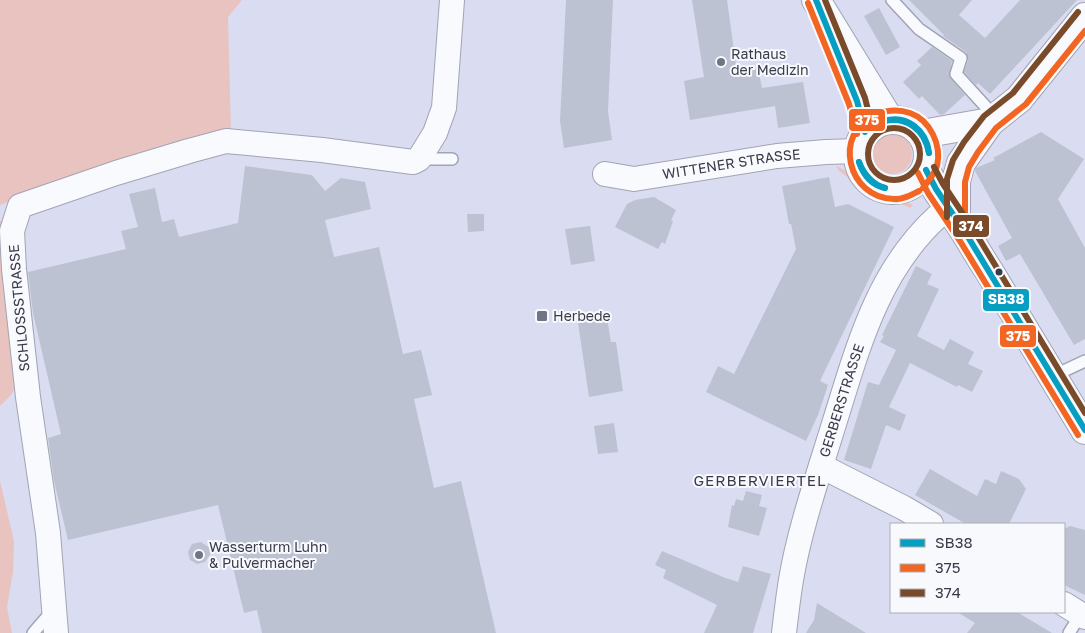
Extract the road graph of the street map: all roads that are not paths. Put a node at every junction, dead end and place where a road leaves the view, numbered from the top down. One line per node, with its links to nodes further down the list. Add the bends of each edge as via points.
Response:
1 (452, 0): 10 (street, via 444,108 435,133)
2 (892, 0): 6 (lane, via 920,29 960,58 956,74)
3 (818, 2): 5 (main road); 7 (main road, via 857,101)
4 (1083, 22): 6 (main road, via 1019,100)
5 (889, 119): 7 (main road, via 876,124); 8 (main road, via 909,122 918,128)
6 (989, 125): 8 (main road); 13 (main road, via 961,163)
7 (862, 142): 11 (street, WITTENER STRASSE, via 826,152 634,179); 12 (main road, via 859,163 872,183 882,189)
8 (926, 155): 12 (main road, via 916,183); 13 (main road)
9 (452, 159): 10 (lane)
10 (416, 160): 19 (street, SCHLOSSSTRASSE, via 226,141 116,173 20,206 12,231 14,269 48,533)
11 (606, 174)
12 (906, 188): 13 (main road)
13 (947, 217): 15 (main road, via 989,270); 17 (street, GERBERSTRASSE, via 923,230 892,272 869,317)
14 (1085, 361): 15 (lane)
15 (1053, 376): 16 (main road)
16 (1085, 430)
17 (821, 466): 18 (street); 22 (street, GERBERSTRASSE, via 791,579)
18 (929, 523)
19 (54, 609): 20 (lane); 21 (street, SCHLOSSSTRASSE)
20 (33, 633)
21 (56, 633)
22 (784, 633)

